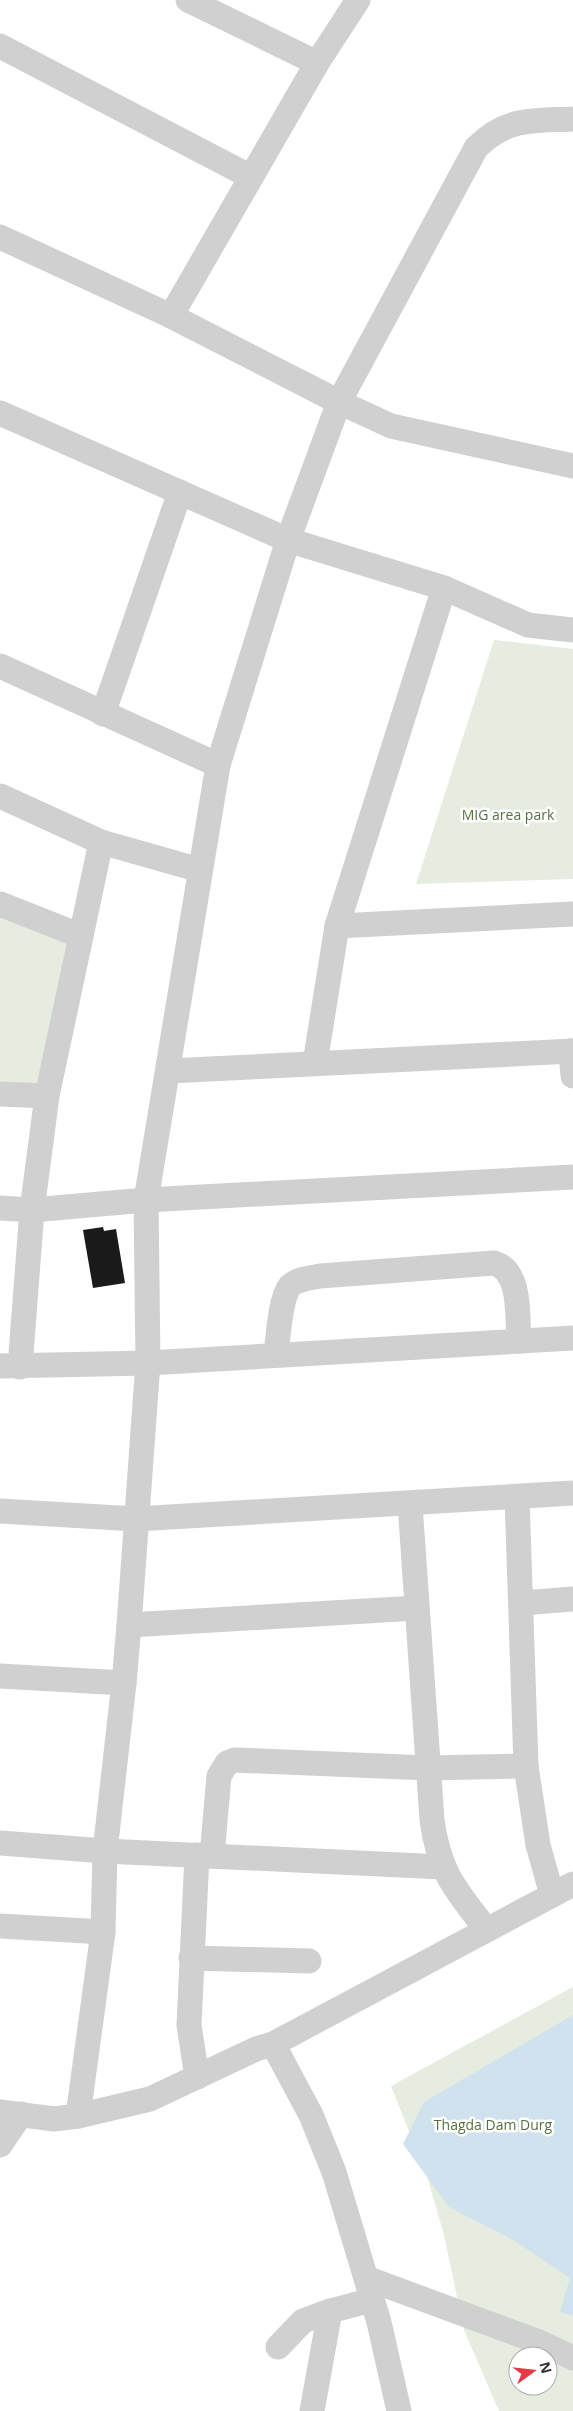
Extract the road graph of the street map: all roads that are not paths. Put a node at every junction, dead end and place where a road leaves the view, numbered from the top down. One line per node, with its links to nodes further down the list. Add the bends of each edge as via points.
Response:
1 (358, 0): 4 (street)
2 (199, 2): 4 (street)
3 (0, 46): 6 (street)
4 (316, 63): 6 (street)
5 (573, 119): 9 (street, via 503,126 476,148)
6 (251, 177): 8 (street)
7 (0, 237): 8 (street)
8 (171, 316): 9 (street)
9 (339, 402): 11 (street, via 391,426); 13 (street)
10 (0, 413): 12 (street)
11 (573, 466)
12 (180, 492): 13 (street); 17 (street)
13 (288, 540): 14 (street); 18 (street)
14 (444, 588): 15 (street, via 528,625); 24 (street)
15 (573, 630)
16 (0, 666): 17 (street)
17 (103, 714): 18 (street)
18 (218, 765): 21 (street)
19 (0, 796): 20 (street)
20 (101, 842): 21 (street); 25 (street)
21 (200, 870): 28 (street)
22 (0, 904): 25 (street)
23 (573, 914): 24 (street)
24 (337, 926): 27 (street)
25 (81, 936): 31 (street)
26 (572, 1051): 27 (street); 29 (street)
27 (315, 1063): 28 (street)
28 (168, 1071): 33 (street)
29 (573, 1076)
30 (0, 1094): 31 (street)
31 (47, 1096): 35 (street)
32 (573, 1177): 33 (street)
33 (146, 1200): 35 (street); 39 (street)
34 (0, 1208): 35 (street)
35 (32, 1210): 40 (street)
36 (573, 1338): 37 (street)
37 (519, 1341): 38 (street); 38 (street, via 513,1282 506,1269 494,1262 320,1276 296,1282 285,1297)
38 (276, 1355): 39 (street)
39 (148, 1363): 40 (street); 45 (street)
40 (10, 1366)
41 (573, 1494): 42 (street)
42 (516, 1497): 43 (street); 47 (street)
43 (410, 1504): 45 (street); 48 (street)
44 (0, 1511): 45 (street)
45 (136, 1519): 49 (street)
46 (573, 1599): 47 (street)
47 (522, 1603): 52 (street)
48 (417, 1608): 49 (street); 53 (street)
49 (129, 1625): 51 (street)
50 (0, 1676): 51 (street)
51 (124, 1683): 55 (street)
52 (526, 1766): 53 (street); 58 (street, via 538,1845)
53 (429, 1768): 56 (street, via 244,1760 227,1763 219,1776); 57 (street, via 436,1849)
54 (0, 1843): 55 (street)
55 (105, 1851): 56 (street); 61 (street)
56 (204, 1856): 57 (street); 62 (street)
57 (443, 1867): 60 (street)
58 (563, 1889): 60 (street)
59 (0, 1926): 61 (street)
60 (486, 1929): 64 (street)
61 (103, 1932): 67 (street)
62 (192, 1958): 63 (street); 65 (street, via 189,2025)
63 (309, 1961)
64 (273, 2044): 65 (street); 69 (street, via 324,2144)
65 (197, 2077): 67 (street, via 150,2099)
66 (11, 2113): 67 (street, via 54,2119); 68 (street)
67 (78, 2116)
68 (0, 2145)
69 (369, 2289): 70 (street); 71 (street); 74 (street)
70 (330, 2311): 72 (street, via 303,2321); 73 (street)
71 (542, 2346)
72 (278, 2348)
73 (312, 2411)
74 (399, 2411)

